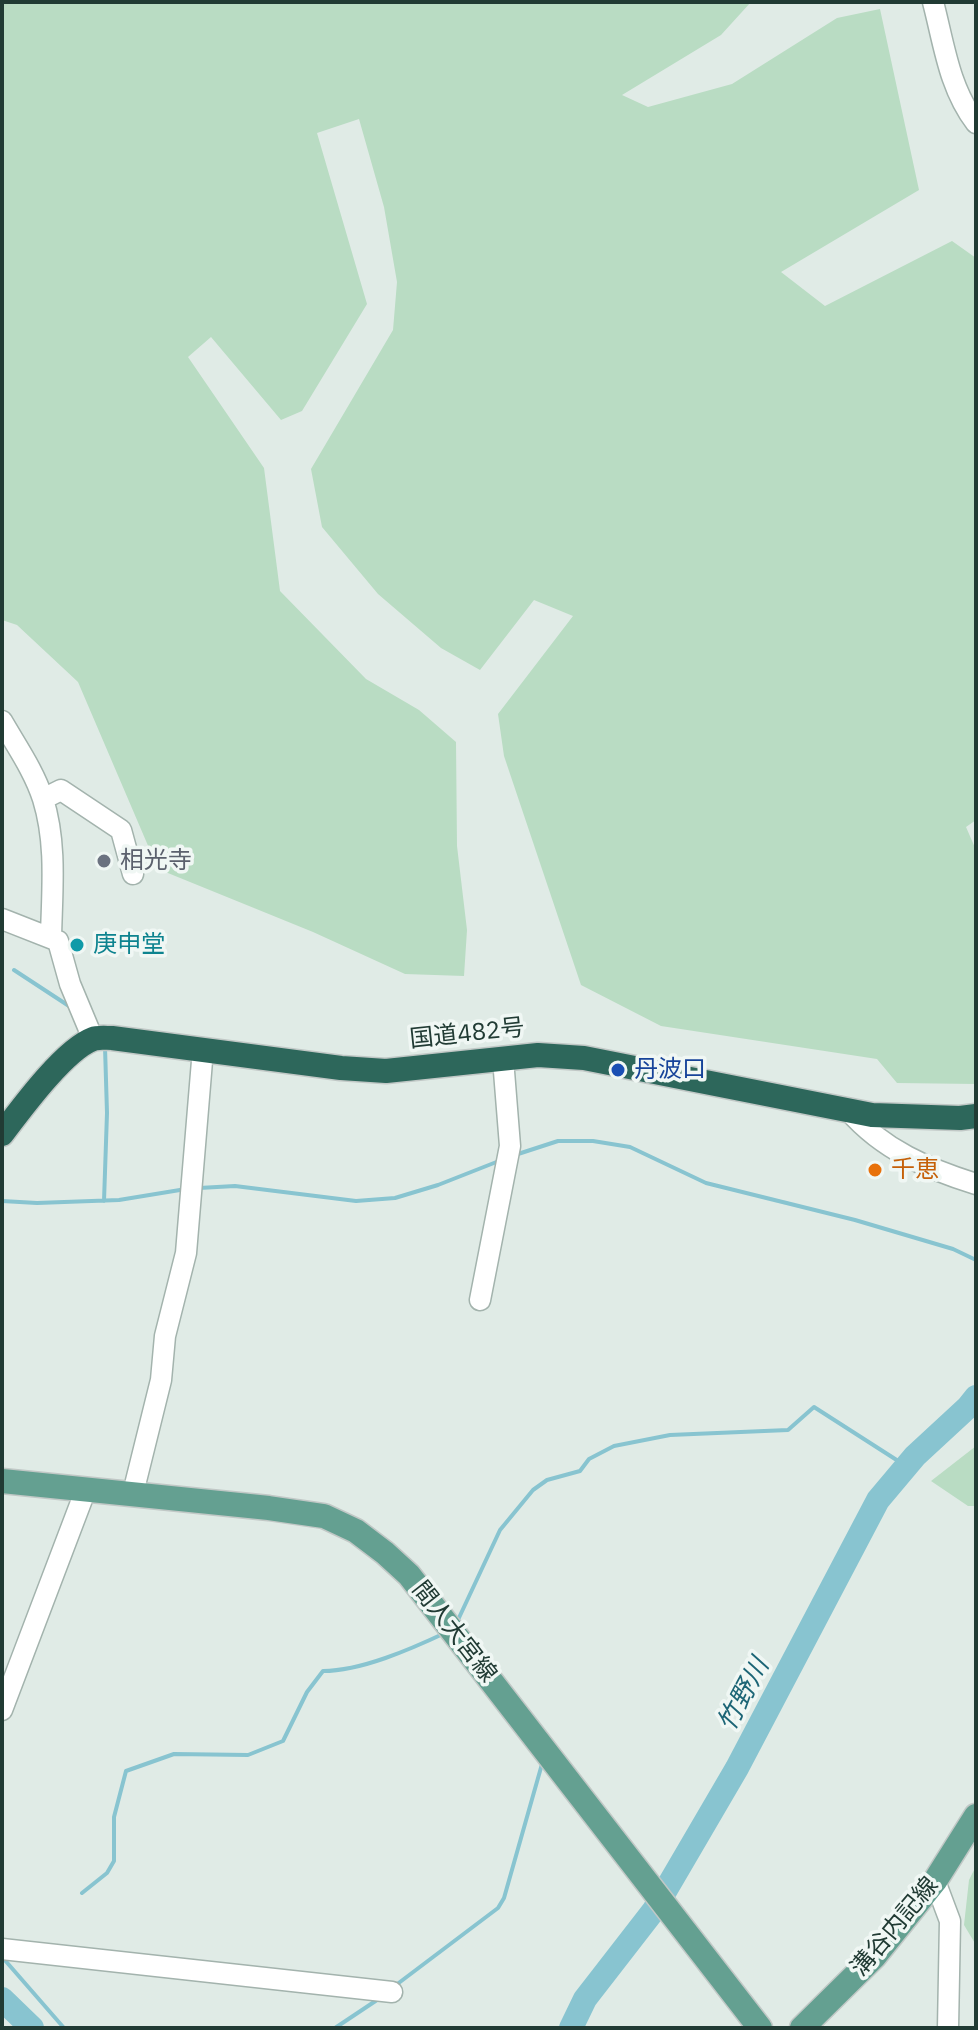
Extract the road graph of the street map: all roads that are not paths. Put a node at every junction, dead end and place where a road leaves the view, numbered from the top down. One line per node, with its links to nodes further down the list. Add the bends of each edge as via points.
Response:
1 (933, 2): 2 (street, via 949,69 962,105)
2 (976, 123)
3 (2, 721): 4 (street)
4 (43, 799): 5 (street, via 61,790 121,830); 7 (street, via 53,854)
5 (133, 874)
6 (2, 919): 7 (street)
7 (51, 937): 8 (street, via 58,941)
8 (93, 1039): 9 (highway, 国道482号); 13 (highway, via 34,1092)
9 (203, 1049): 10 (highway, 国道482号, via 386,1071); 18 (street, via 186,1253)
10 (503, 1059): 11 (highway, 国道482号, via 584,1058); 15 (street, via 510,1146)
11 (849, 1111): 12 (highway, 国道482号); 14 (street, via 901,1154)
12 (976, 1116)
13 (2, 1134)
14 (976, 1184)
15 (480, 1300)
16 (2, 1481): 17 (main road, 間人大宮線)
17 (86, 1489): 18 (main road, 間人大宮線); 19 (street)
18 (133, 1493): 24 (main road, 間人大宮線, via 324,1516 385,1553 409,1575)
19 (2, 1710)
20 (976, 1816): 21 (main road, 溝谷内記線)
21 (935, 1881): 25 (main road, 溝谷内記線, via 874,1957); 26 (street, via 950,1921)
22 (2, 1949): 23 (street)
23 (392, 1992)
24 (760, 2028)
25 (802, 2028)
26 (948, 2028)

